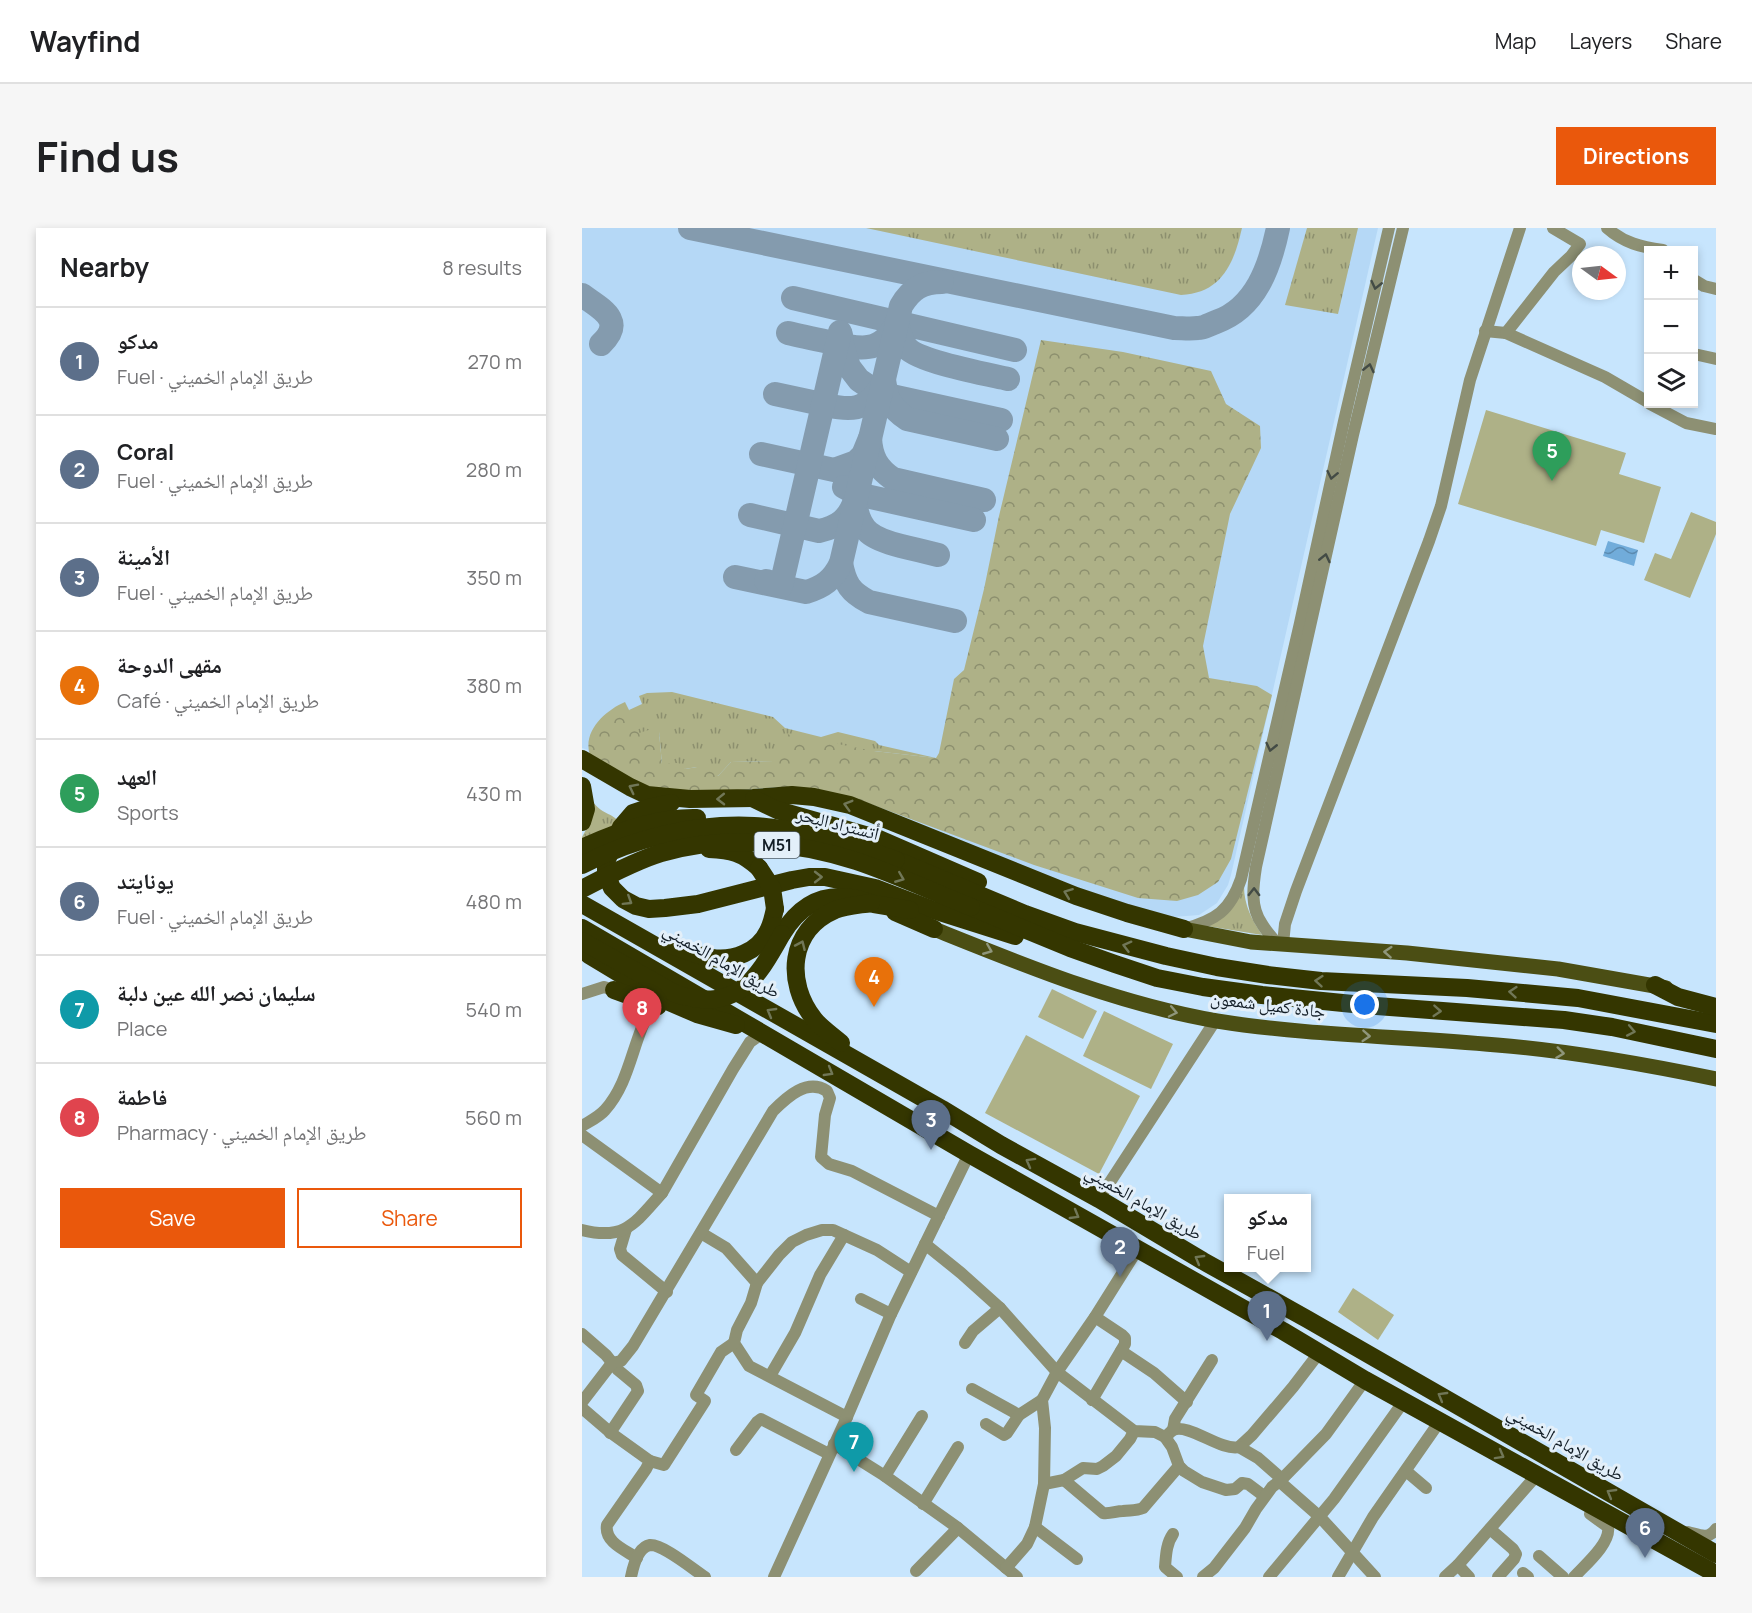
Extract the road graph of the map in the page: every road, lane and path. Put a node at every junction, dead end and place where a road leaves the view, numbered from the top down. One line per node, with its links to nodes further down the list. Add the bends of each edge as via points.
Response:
1 (1389, 228): 33 (street, one-way to 33, via 1241,879 1231,903 1223,911)
2 (1402, 228): 36 (street, one-way to 2, via 1262,924 1255,908 1256,867)
3 (1520, 228): 9 (street)
4 (1553, 228): 10 (street, via 1580,244)
5 (1614, 230): 6 (street, via 1622,240)
6 (1644, 247)
7 (1698, 282): 8 (street)
8 (1716, 289)
9 (1485, 331): 10 (street); 36 (street, via 1430,541 1296,891)
10 (1506, 333): 13 (street)
11 (1698, 355): 12 (street)
12 (1716, 359)
13 (1644, 399)
14 (1660, 408): 15 (street, via 1686,423)
15 (1716, 429)
16 (582, 759): 19 (highway, one-way to 16, via 647,795)
17 (582, 786): 20 (highway, via 586,810)
18 (753, 798): 19 (highway, one-way to 19); 33 (highway, one-way to 18, via 1076,896 850,805 792,795); 35 (highway, via 777,810 879,839 1046,911)
19 (690, 799): 29 (highway, one-way to 29, via 633,813 621,827 606,862 606,874 623,899 649,909 665,908 698,904 792,880 825,877 875,888)
20 (582, 822)
21 (814, 835): 22 (highway, bridge, via 759,821 690,818 638,826); 23 (highway, أتستراد البحر / M51, bridge, via 755,826 698,828 655,836); 35 (highway, أتستراد البحر / M51, bridge, via 896,860 1025,914)
22 (582, 848)
23 (582, 865)
24 (611, 874): 25 (highway, أتستراد البحر / M51, bridge); 30 (highway, bridge, via 708,849 726,850 739,853 759,868 772,888 775,909 762,940 743,955 732,958 695,954); 35 (highway, أتستراد البحر / M51, one-way to 35, bridge, via 659,853 700,844 756,843 810,849 855,861 971,907)
25 (582, 889)
26 (582, 896): 30 (highway)
27 (582, 904): 30 (highway, طريق الإمام الخميني)
28 (875, 904): 29 (highway, via 918,912); 32 (highway); 34 (highway, bridge, via 839,897 802,909 749,984 720,999 676,994); 50 (highway, one-way to 28, via 813,1018 798,990 795,969 799,944 822,917 837,909)
29 (930, 909): 35 (highway, via 1033,942)
30 (617, 924): 46 (highway, طريق الإمام الخميني, one-way to 30)
31 (582, 928): 47 (highway)
32 (934, 929): 44 (main road, جادة كميل شمعون, one-way to 44, via 1092,990)
33 (1184, 929): 36 (main road)
34 (582, 940)
35 (1073, 940): 45 (highway, جادة كميل شمعون / M51, one-way to 35, via 1578,998 1268,975); 49 (highway, جادة كميل شمعون / M51, one-way to 49, via 1157,978 1203,987 1363,1005 1564,1020)
36 (1280, 944): 38 (main road, one-way to 36, via 1462,958)
37 (582, 951): 47 (highway, via 662,999 697,1014)
38 (1655, 985): 41 (main road); 43 (highway, via 1678,997)
39 (614, 990): 40 (street, via 604,987); 42 (highway)
40 (582, 994)
41 (1716, 998)
42 (654, 1004): 47 (highway, via 719,1027); 52 (street, via 622,1084 598,1116)
43 (1716, 1006)
44 (1215, 1021): 51 (main road, جادة كميل شمعون, one-way to 51, via 1268,1029 1508,1046 1632,1062); 56 (street)
45 (1716, 1024)
46 (798, 1028): 48 (highway, via 785,1034); 50 (highway, طريق الإمام الخميني)
47 (761, 1032): 48 (highway); 55 (street, via 733,1069)
48 (787, 1048): 54 (highway, one-way to 54)
49 (1716, 1049)
50 (858, 1062): 56 (highway, طريق الإمام الخميني, one-way to 50)
51 (1716, 1079)
52 (582, 1126)
53 (582, 1135): 55 (street)
54 (969, 1154): 57 (street); 63 (highway, one-way to 63)
55 (662, 1194): 58 (street)
56 (1098, 1199): 68 (highway, طريق الإمام الخميني, one-way to 56)
57 (939, 1216): 60 (street, via 852,1171 824,1161 821,1157 830,1098 822,1088 807,1087 773,1111); 62 (street)
58 (626, 1229): 59 (street, via 609,1233); 66 (street, via 622,1255)
59 (582, 1231)
60 (701, 1233): 65 (street, via 726,1248); 66 (street)
61 (844, 1234): 64 (street); 65 (street, via 822,1230 792,1242); 82 (street)
62 (925, 1244): 64 (street); 69 (street)
63 (1137, 1250): 71 (street); 72 (highway)
64 (911, 1272): 70 (street)
65 (757, 1282): 75 (street)
66 (667, 1292): 80 (street, via 627,1355)
67 (861, 1299): 70 (street)
68 (1283, 1305): 72 (highway, via 1290,1317 1289,1324); 73 (highway, طريق الإمام الخميني)
69 (1000, 1308): 76 (street); 81 (street)
70 (891, 1314): 93 (street)
71 (1095, 1317): 78 (street, via 1125,1338); 81 (street)
72 (1272, 1325): 77 (highway)
73 (1322, 1327): 77 (highway, via 1305,1332); 120 (highway, طريق الإمام الخميني, one-way to 73)
74 (582, 1334): 80 (street)
75 (734, 1343): 82 (street, via 749,1366); 103 (street, via 715,1361 696,1395 705,1401 664,1465)
76 (965, 1343)
77 (1315, 1350): 83 (highway); 100 (street, via 1293,1387)
78 (1121, 1351): 86 (street); 89 (street)
79 (1212, 1360): 89 (street)
80 (612, 1363): 88 (street); 97 (street, via 638,1391)
81 (1057, 1372): 85 (street); 86 (street)
82 (770, 1376): 93 (street)
83 (1365, 1380): 87 (highway); 109 (street, via 1326,1434)
84 (972, 1389): 91 (street)
85 (1042, 1400): 91 (street); 110 (street)
86 (1092, 1400): 96 (street)
87 (1404, 1401): 94 (highway); 115 (street)
88 (582, 1402)
89 (1187, 1402): 98 (street)
90 (582, 1408): 97 (street)
91 (1019, 1415): 95 (street, via 1004,1435)
92 (922, 1416): 106 (street)
93 (847, 1417): 101 (street)
94 (1440, 1421): 105 (street); 107 (highway, one-way to 107)
95 (986, 1424)
96 (1134, 1431): 98 (street); 108 (street, via 1109,1463 1097,1469 1083,1468)
97 (610, 1433): 103 (street)
98 (1169, 1434): 100 (street, via 1186,1431 1230,1448); 104 (street)
99 (958, 1447): 114 (street)
100 (1239, 1447): 109 (street, via 1258,1458)
101 (831, 1449): 102 (street, via 761,1419); 106 (street); 132 (street)
102 (736, 1450)
103 (650, 1461): 126 (street, via 606,1531 610,1539)
104 (1179, 1466): 108 (street, via 1137,1511 1103,1513); 113 (street, via 1211,1486 1230,1490 1245,1483)
105 (1406, 1471): 111 (street); 122 (street)
106 (885, 1476): 114 (street)
107 (1536, 1476): 112 (highway); 118 (street)
108 (1064, 1480): 110 (street)
109 (1280, 1480): 113 (street); 115 (street)
110 (1044, 1484): 116 (street)
111 (1426, 1488)
112 (1569, 1493): 123 (highway); 145 (street, via 1577,1505 1609,1529 1606,1540)
113 (1264, 1496): 137 (street, via 1245,1528)
114 (923, 1504): 117 (street)
115 (1320, 1517): 122 (street); 138 (street)
116 (1035, 1527): 127 (street); 129 (street, via 1027,1544)
117 (958, 1528): 129 (street); 130 (street)
118 (1490, 1528): 128 (street); 143 (street, via 1516,1554)
119 (1716, 1529): 120 (street, via 1706,1536)
120 (1675, 1531): 124 (highway, طريق الإمام الخميني)
121 (1173, 1534): 136 (street, via 1166,1567)
122 (1352, 1552): 139 (street); 140 (street)
123 (1682, 1554): 131 (highway); 146 (street)
124 (1716, 1554)
125 (1539, 1556): 144 (street)
126 (637, 1558): 133 (street); 134 (street, via 645,1547 656,1546)
127 (1077, 1559)
128 (1458, 1565): 141 (street); 142 (street)
129 (1006, 1568): 135 (street)
130 (916, 1571)
131 (1716, 1574)
132 (778, 1576)
133 (631, 1577)
134 (705, 1577)
135 (1017, 1577)
136 (1177, 1577)
137 (1204, 1577)
138 (1269, 1577)
139 (1338, 1577)
140 (1375, 1577)
141 (1445, 1577)
142 (1469, 1577)
143 (1498, 1577)
144 (1563, 1577)
145 (1574, 1577)
146 (1697, 1577)

